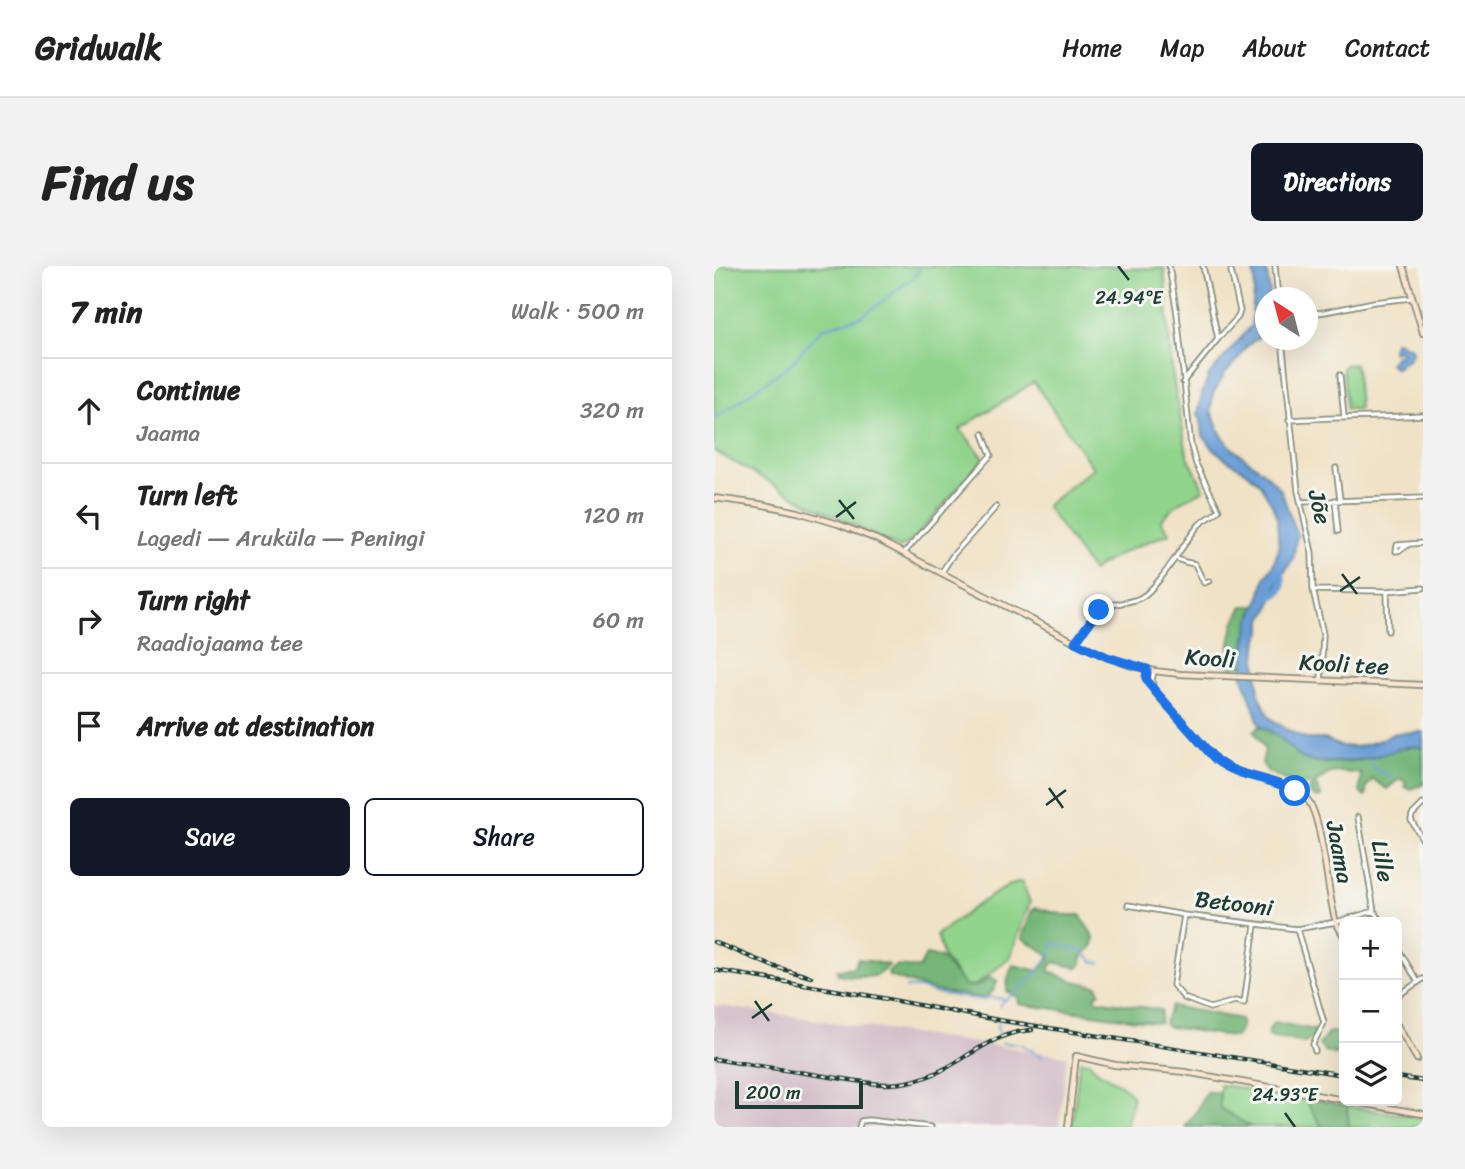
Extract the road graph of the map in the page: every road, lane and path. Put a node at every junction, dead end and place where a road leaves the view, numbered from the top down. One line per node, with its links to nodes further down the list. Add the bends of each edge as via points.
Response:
1 (1169, 266): 13 (street)
2 (1203, 266): 10 (street)
3 (1275, 266): 6 (street)
4 (1403, 266): 7 (street)
5 (1231, 271): 10 (street, via 1240,311)
6 (1277, 287)
7 (1412, 298): 8 (street); 9 (street)
8 (1318, 313)
9 (1423, 333)
10 (1218, 339): 13 (street)
11 (1283, 350): 16 (street, Jõe)
12 (1340, 375): 15 (street)
13 (1183, 382): 28 (street, via 1196,464 1219,510 1200,524)
14 (1423, 415): 15 (street)
15 (1344, 417): 16 (street)
16 (1289, 420): 22 (street, Jõe)
17 (983, 434): 27 (street, via 991,455)
18 (1336, 468): 21 (street)
19 (714, 498): 27 (street, Kooli, via 798,512)
20 (1423, 498): 21 (street)
21 (1337, 500): 22 (street); 24 (street)
22 (1300, 502): 32 (street, Jõe, via 1312,553)
23 (996, 507): 29 (street)
24 (1338, 531)
25 (1423, 543): 26 (street)
26 (1408, 545)
27 (904, 553): 29 (street, Kooli)
28 (1175, 557): 30 (street, via 1195,564 1204,583); 35 (street, via 1142,597 1103,606)
29 (941, 573): 35 (street, Kooli)
30 (1209, 581)
31 (1423, 588): 33 (street)
32 (1313, 590): 33 (street); 39 (street, Jõe, via 1323,634)
33 (1387, 591): 34 (street)
34 (1388, 631)
35 (1075, 642): 36 (street, Kooli)
36 (1147, 669): 37 (street, Kooli); 41 (street, Jaama, via 1146,678)
37 (1154, 671): 38 (street, Kooli); 41 (street)
38 (1263, 678): 39 (street, Kooli tee)
39 (1321, 681): 40 (street, Kooli tee)
40 (1423, 685)
41 (1154, 691): 49 (street, Jaama, via 1226,768 1284,786 1311,804)
42 (1423, 804): 44 (street, via 1411,818)
43 (1358, 817): 46 (street, Lille)
44 (1423, 840)
45 (1128, 905): 47 (street, Betooni)
46 (1374, 911): 48 (street, Lille); 49 (street, Lille)
47 (1184, 915): 50 (street, Betooni); 50 (street, via 1172,985 1184,998 1210,1008 1244,1003)
48 (1378, 917)
49 (1336, 922): 51 (street, Jaama); 52 (street, Betooni)
50 (1255, 925): 52 (street, Betooni)
51 (1339, 928)
52 (1297, 929): 57 (street, via 1324,1023 1313,1044)
53 (1402, 954): 54 (street)
54 (1421, 980): 55 (street)
55 (1402, 993)
56 (1402, 1034): 58 (street)
57 (1315, 1051)
58 (1417, 1059)
59 (1339, 1099): 64 (street, via 1076,1056)
60 (1379, 1106): 61 (street)
61 (1423, 1114)
62 (859, 1127): 63 (street, via 861,1121 868,1120)
63 (932, 1127)
64 (1068, 1127)

